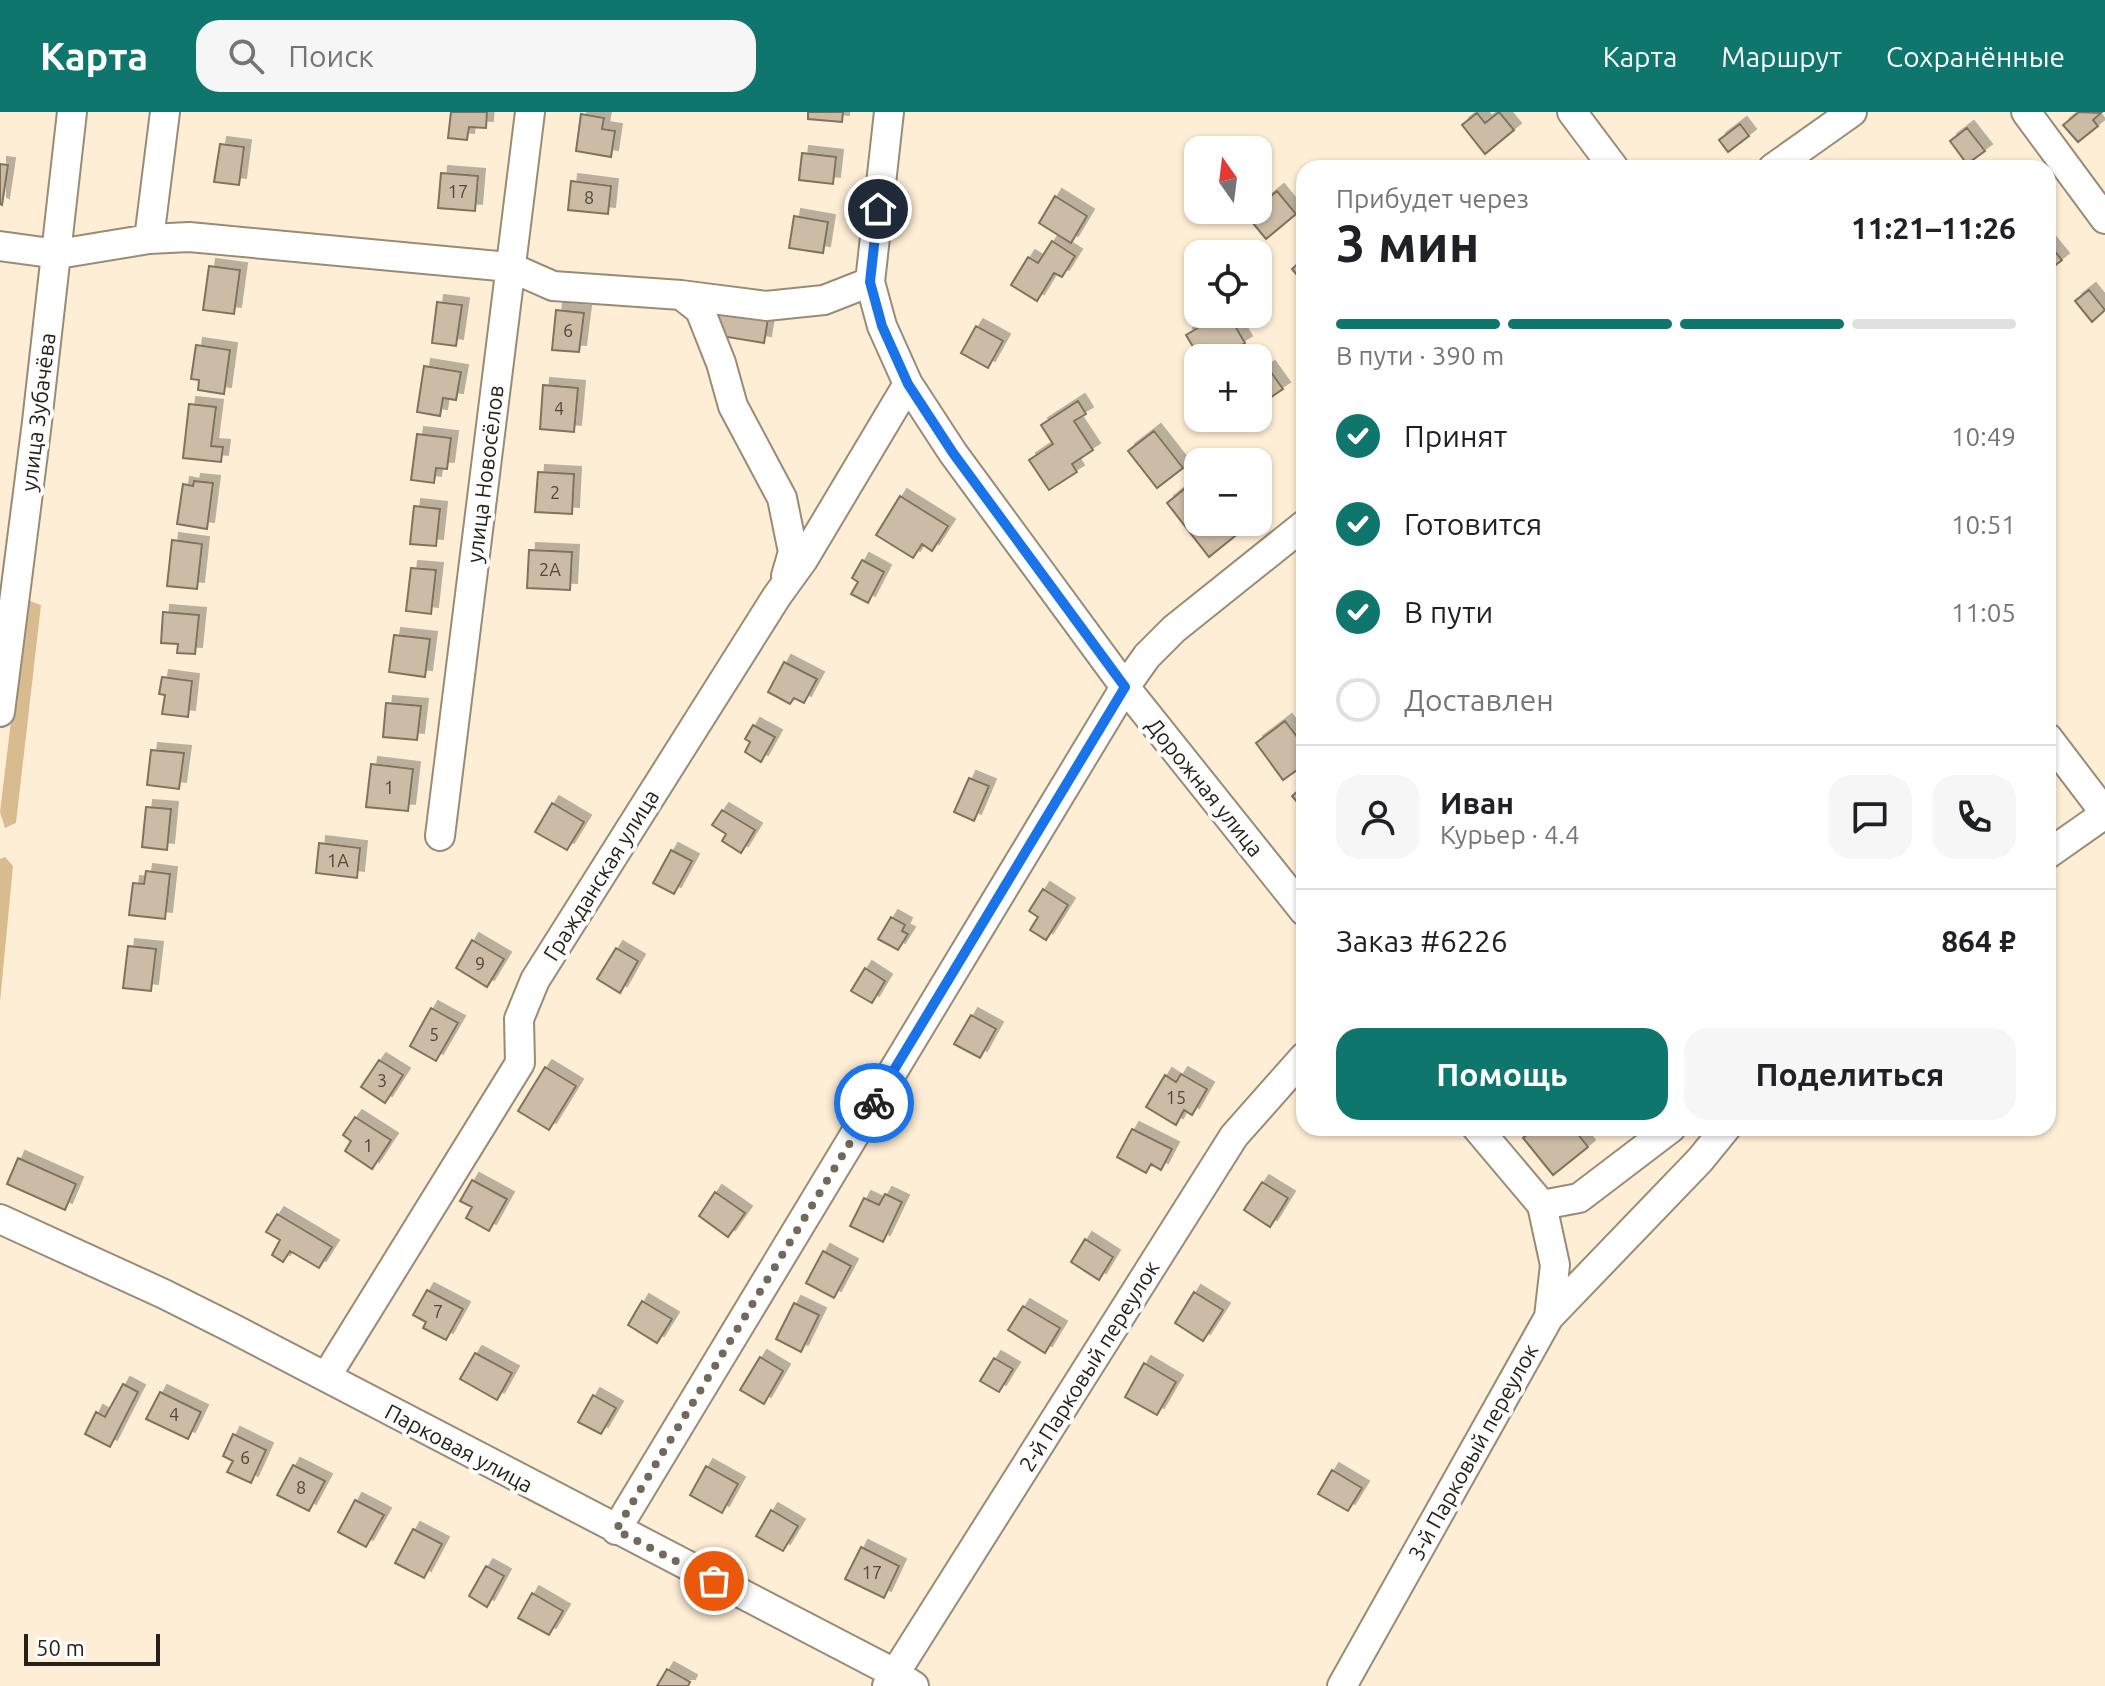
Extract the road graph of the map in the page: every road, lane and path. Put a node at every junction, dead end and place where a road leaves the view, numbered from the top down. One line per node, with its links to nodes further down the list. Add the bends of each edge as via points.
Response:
1 (72, 112): 13 (street, улица Зубачёва)
2 (165, 112): 11 (street)
3 (530, 112): 14 (street, улица Новосёлов)
4 (889, 112): 15 (street, Дорожная улица)
5 (1572, 112): 8 (street)
6 (1852, 112): 9 (street)
7 (2026, 112): 10 (street)
8 (1608, 160)
9 (1784, 160)
10 (2105, 219)
11 (149, 239): 13 (street); 14 (street, via 189,237)
12 (0, 246): 13 (street)
13 (58, 254): 21 (street, улица Зубачёва)
14 (510, 267): 16 (street, via 553,286); 24 (street, улица Новосёлов)
15 (870, 282): 16 (street, via 824,300 766,306); 17 (street, Дорожная улица, via 882,326)
16 (681, 295): 19 (street, via 700,310 733,406 782,498 793,552)
17 (908, 384): 19 (street, Гражданская улица); 20 (street, Дорожная улица)
18 (1296, 531): 20 (street, via 1174,629)
19 (777, 596): 34 (street, Гражданская улица, via 535,980 519,1019 520,1063)
20 (1125, 687): 26 (street, Дорожная улица); 35 (street)
21 (0, 712)
22 (2056, 749): 23 (street)
23 (2105, 813): 25 (street)
24 (440, 836)
25 (2056, 848)
26 (1296, 901)
27 (1296, 1066): 36 (street, 2-й Парковый переулок, via 1234,1136)
28 (1484, 1136): 31 (street)
29 (1660, 1136): 31 (street, via 1579,1198)
30 (1720, 1136): 33 (street)
31 (1542, 1205): 33 (street, 3-й Парковый переулок, via 1555,1265)
32 (0, 1219): 34 (street, Парковая улица, via 164,1294)
33 (1549, 1317): 37 (street, 3-й Парковый переулок)
34 (326, 1377): 35 (street, Парковая улица)
35 (616, 1530): 36 (street, Парковая улица)
36 (898, 1682)
37 (1342, 1686)

